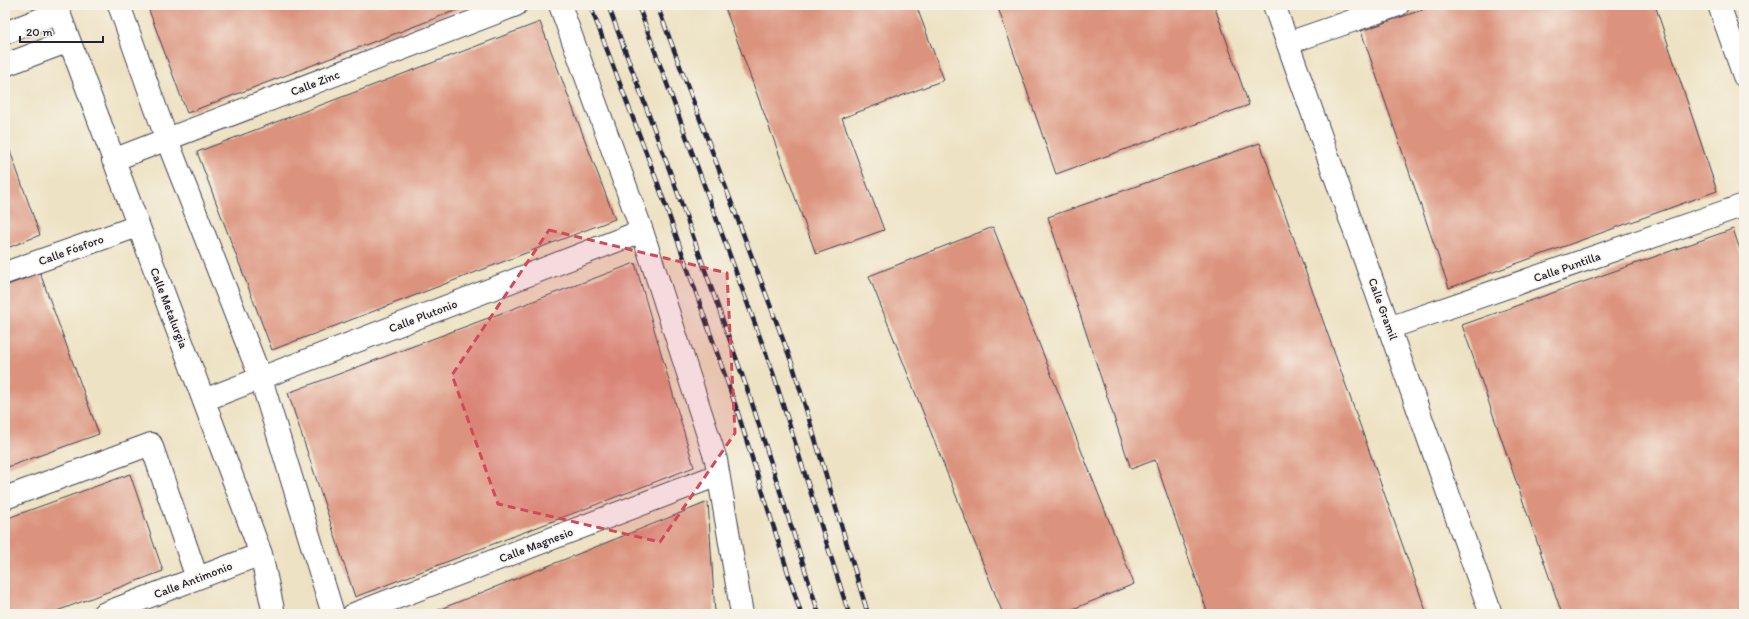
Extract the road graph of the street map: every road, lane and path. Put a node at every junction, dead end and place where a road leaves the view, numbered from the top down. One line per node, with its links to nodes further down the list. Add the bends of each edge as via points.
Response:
1 (119, 5): 13 (street)
2 (516, 5): 13 (street, Calle Zinc)
3 (560, 5): 17 (street)
4 (1274, 5): 10 (street, Calle Gramil)
5 (1398, 5): 10 (street)
6 (1719, 5): 12 (street)
7 (58, 9): 8 (street); 9 (street, Calle Metalurgia)
8 (5, 33)
9 (69, 41): 11 (street); 14 (street, Calle Metalurgia)
10 (1288, 43): 19 (street, Calle Gramil)
11 (5, 65)
12 (1744, 76)
13 (167, 140): 14 (street, Calle Zinc); 20 (street)
14 (113, 160): 16 (street, Calle Metalurgia)
15 (1744, 206): 19 (street, Calle Puntilla)
16 (138, 226): 18 (street, Calle Fósforo); 21 (street, Calle Metalurgia)
17 (642, 231): 20 (street, Calle Plutonio); 22 (street, via 716,460)
18 (5, 273)
19 (1389, 328): 31 (street, Calle Gramil)
20 (261, 379): 21 (street, Calle Plutonio); 28 (street)
21 (204, 400): 24 (street, Calle Metalurgia)
22 (718, 475): 29 (street, Calle Magnesio); 30 (street)
23 (5, 498): 25 (street, via 150,444)
24 (261, 554): 25 (street, Calle Antimonio); 27 (street, Calle Metalurgia)
25 (197, 578): 26 (street, Calle Antimonio)
26 (103, 614)
27 (274, 614)
28 (333, 614)
29 (354, 614)
30 (742, 614)
31 (1490, 614)

